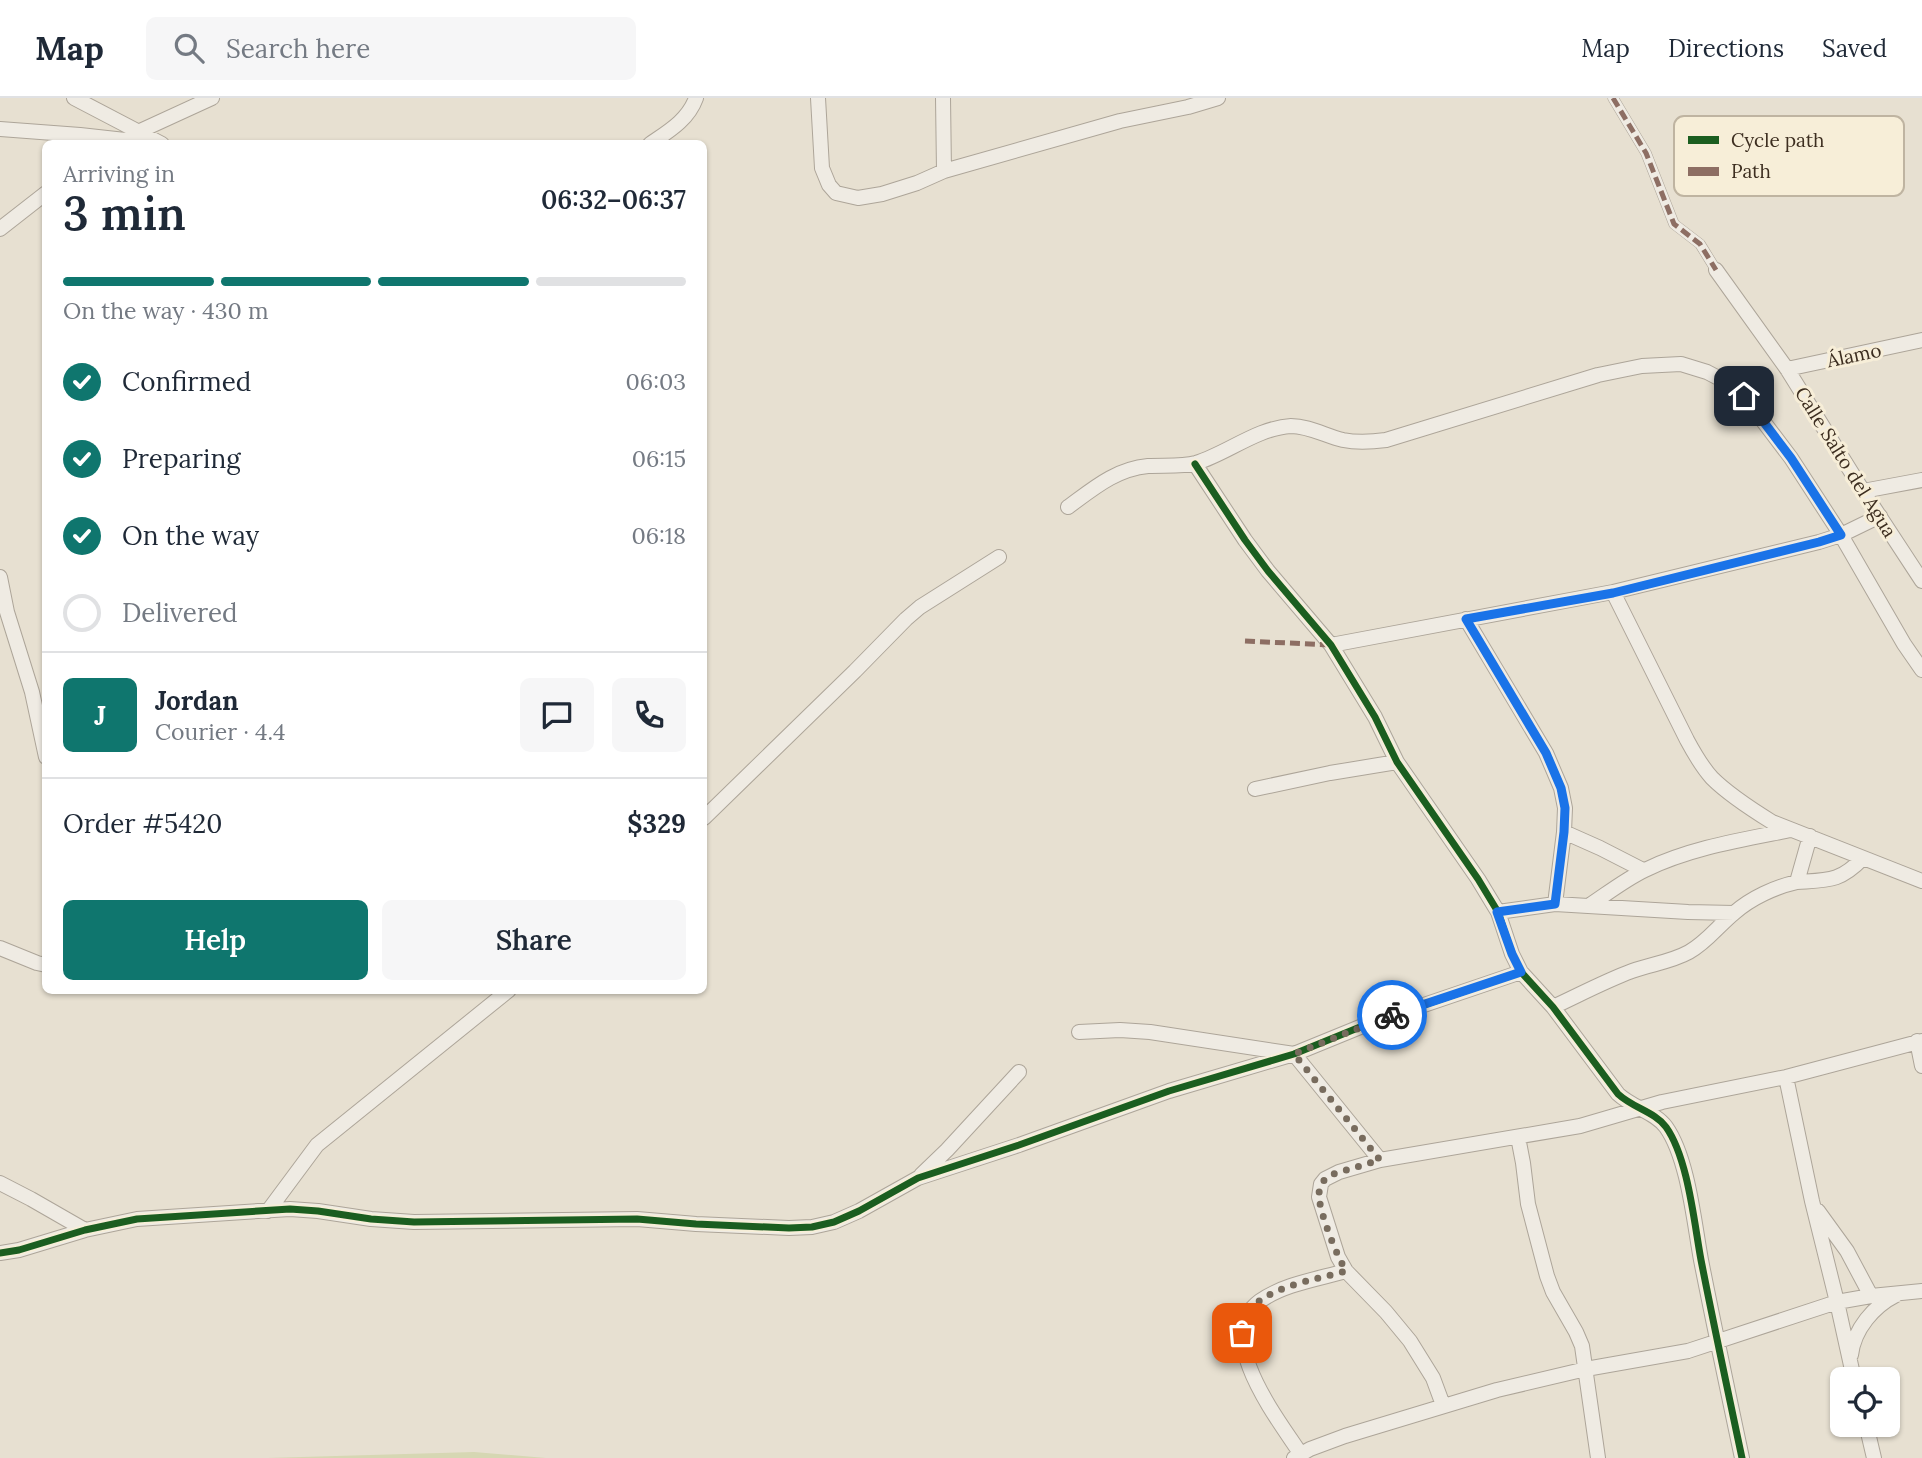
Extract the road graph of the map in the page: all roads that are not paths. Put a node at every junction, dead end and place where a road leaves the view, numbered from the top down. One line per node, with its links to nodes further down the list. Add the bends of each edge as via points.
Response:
1 (74, 98): 9 (street)
2 (212, 98): 9 (street)
3 (696, 98): 13 (street, via 688,114)
4 (818, 98): 14 (street, via 822,168 836,193 858,198 882,194)
5 (943, 98): 14 (street)
6 (1218, 98): 14 (street)
7 (1613, 98): 17 (street, Calle Salto del Agua, via 1646,153 1674,224 1700,244)
8 (0, 129): 10 (street)
9 (140, 131): 11 (street); 12 (street)
10 (103, 140)
11 (125, 140)
12 (155, 140)
13 (656, 140)
14 (944, 171)
15 (42, 196): 16 (street)
16 (0, 229)
17 (1716, 270): 19 (street, Calle Salto del Agua)
18 (1922, 340): 19 (street, Álamo)
19 (1787, 369): 22 (street, Calle Salto del Agua)
20 (1195, 464): 23 (street, via 1128,469 1108,477); 25 (street, via 1276,429 1304,427 1343,440 1386,440 1598,375 1681,365 1707,372 1744,396); 31 (street, via 1253,550)
21 (1922, 480): 22 (street)
22 (1863, 491): 24 (street, Calle Salto del Agua)
23 (1068, 507)
24 (1880, 516): 25 (street); 28 (street, Calle Salto del Agua)
25 (1841, 535): 29 (street); 32 (street)
26 (999, 557): 36 (street, via 906,619)
27 (0, 577): 33 (street)
28 (1922, 581)
29 (1613, 593): 30 (street); 37 (street, via 1711,777 1761,815)
30 (1466, 619): 31 (street); 38 (street, via 1554,769 1565,808)
31 (1331, 645): 34 (street)
32 (1922, 670)
33 (42, 738)
34 (1397, 762): 35 (street); 46 (street)
35 (1255, 789)
36 (707, 815)
37 (1791, 830): 39 (street); 41 (street, via 1719,844)
38 (1564, 832): 41 (street); 44 (street)
39 (1810, 836): 40 (street); 43 (street)
40 (1863, 858): 42 (street); 43 (street, via 1835,878)
41 (1643, 870): 45 (street)
42 (1922, 881)
43 (1797, 882): 47 (street, via 1774,889)
44 (1555, 904): 45 (street); 46 (street)
45 (1590, 905): 47 (street)
46 (1497, 912): 50 (street)
47 (1734, 913): 52 (street, via 1689,952 1632,971)
48 (0, 948): 49 (street)
49 (42, 964)
50 (1521, 972): 52 (street); 55 (street)
51 (504, 994): 65 (street, via 317,1145)
52 (1553, 1007): 59 (street, via 1618,1094)
53 (1079, 1032): 55 (street, via 1150,1032)
54 (1919, 1041): 56 (street); 58 (street)
55 (1294, 1054): 61 (street); 62 (street, via 1169,1091)
56 (1922, 1066)
57 (1019, 1072): 62 (street)
58 (1786, 1077): 59 (street); 64 (street)
59 (1639, 1109): 60 (street); 73 (street, via 1665,1125 1679,1155)
60 (1518, 1137): 61 (street); 76 (street, via 1528,1204 1547,1276 1576,1332)
61 (1380, 1160): 68 (street, via 1330,1175 1320,1190 1332,1241)
62 (918, 1178): 65 (street, via 859,1211 813,1227 637,1219 414,1222 318,1211)
63 (0, 1183): 66 (street)
64 (1812, 1201): 71 (street); 72 (street)
65 (268, 1211): 66 (street, via 138,1219)
66 (85, 1230): 67 (street)
67 (0, 1253)
68 (1346, 1271): 77 (street, via 1410,1340); 79 (street, via 1273,1293 1250,1309 1244,1320 1242,1333 1250,1368)
69 (1922, 1291): 70 (street)
70 (1900, 1293): 71 (street); 74 (street, via 1885,1301 1858,1331)
71 (1871, 1296): 72 (street)
72 (1837, 1302): 73 (street); 74 (street)
73 (1717, 1342): 76 (street); 81 (street)
74 (1850, 1363): 75 (street)
75 (1851, 1367)
76 (1586, 1369): 77 (street); 80 (street)
77 (1443, 1405): 79 (street)
78 (1869, 1437): 82 (street)
79 (1297, 1456)
80 (1598, 1458)
81 (1742, 1458)
82 (1874, 1458)

